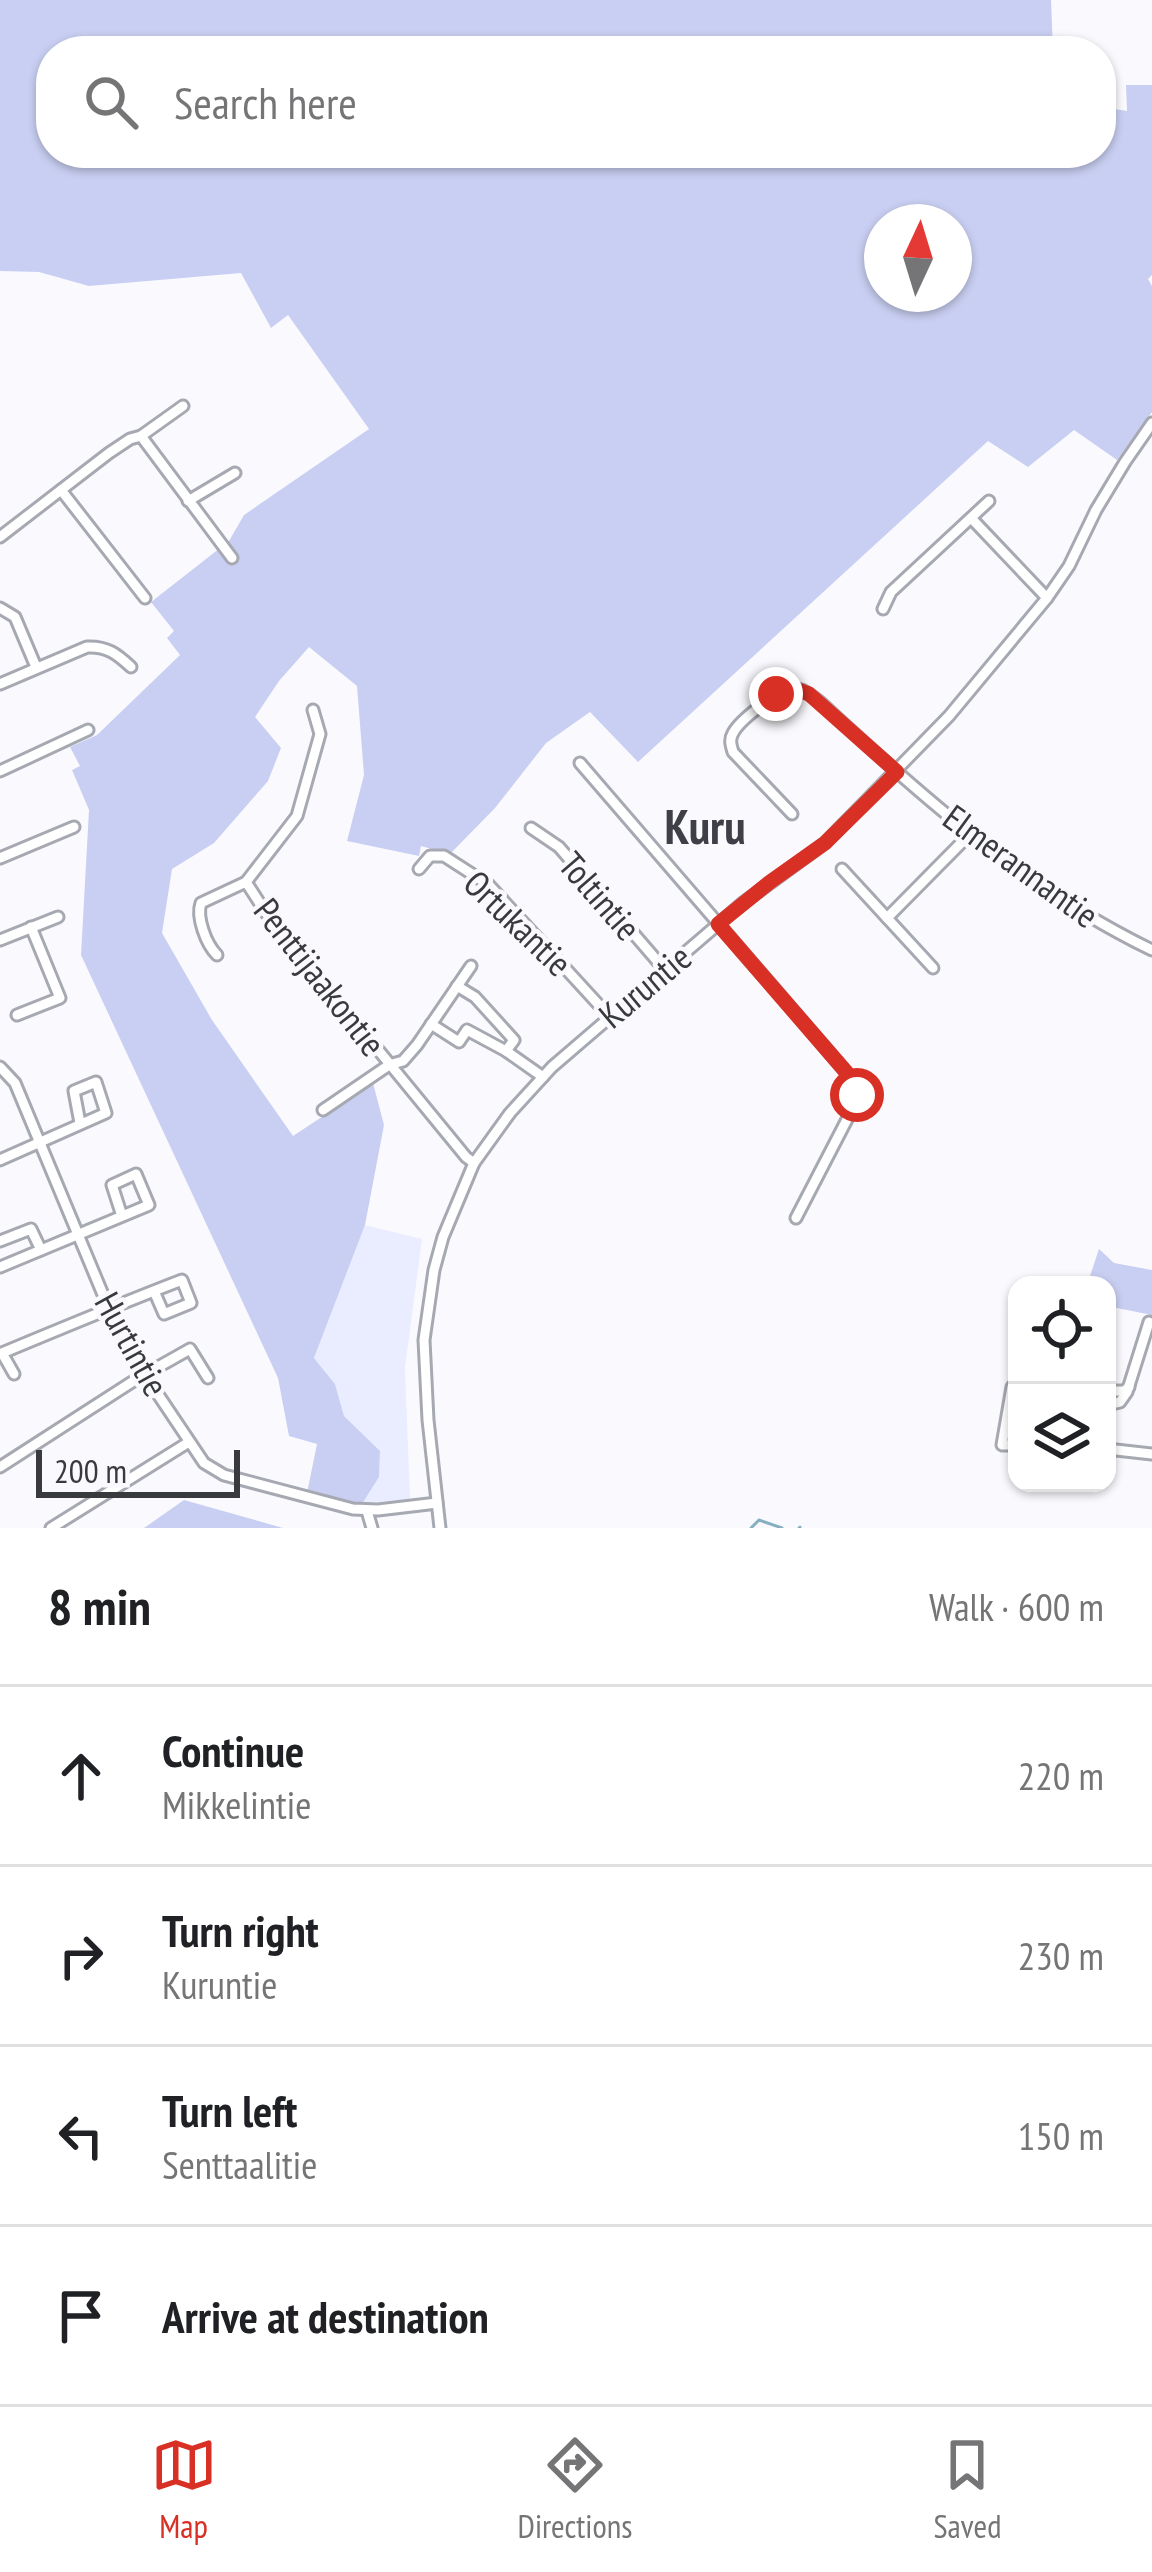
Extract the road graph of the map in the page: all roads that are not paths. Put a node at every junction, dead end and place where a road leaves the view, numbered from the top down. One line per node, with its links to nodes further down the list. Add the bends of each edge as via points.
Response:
1 (183, 406): 3 (street)
2 (1152, 423): 12 (street, Kuruntie)
3 (142, 436): 5 (street); 6 (street)
4 (235, 473): 6 (street)
5 (61, 490): 9 (street); 11 (street)
6 (188, 501): 10 (street)
7 (989, 501): 8 (street)
8 (972, 518): 12 (street); 14 (street, via 891,592)
9 (0, 537)
10 (232, 558)
11 (145, 598)
12 (1047, 598): 22 (street, Kuruntie)
13 (0, 608): 15 (street, via 15,616)
14 (884, 609)
15 (36, 667): 16 (street, via 102,646); 17 (street)
16 (131, 667)
17 (0, 684)
18 (313, 710): 30 (street, Penttijaakontie, via 320,734 297,816)
19 (88, 730): 21 (street)
20 (580, 763): 33 (street)
21 (0, 771)
22 (897, 772): 23 (street, Elmerannantie, via 800,689 776,694 731,742); 26 (street, Elmerannantie); 33 (street, Kuruntie, via 825,843)
23 (792, 814)
24 (74, 826): 27 (street)
25 (531, 828): 40 (street, Toltintie, via 559,847)
26 (970, 834): 32 (street); 36 (street, Elmerannantie, via 1100,925)
27 (0, 858)
28 (419, 869): 44 (street, Ortukantie, via 430,856 444,856 490,885)
29 (842, 869): 32 (street)
30 (246, 882): 37 (street, via 201,903); 48 (street, Penttijaakontie)
31 (58, 916): 34 (street)
32 (887, 918): 39 (street)
33 (718, 924): 40 (street, Kuruntie); 57 (street, via 856,1088)
34 (31, 927): 35 (street); 43 (street, via 60,998)
35 (0, 940)
36 (1152, 950)
37 (217, 956)
38 (471, 966): 41 (street)
39 (933, 968)
40 (665, 970): 44 (street, Kuruntie)
41 (458, 986): 42 (street); 45 (street)
42 (483, 1006): 46 (street); 47 (street, via 514,1040)
43 (17, 1015)
44 (608, 1016): 50 (street, Kuruntie)
45 (431, 1024): 46 (street, via 459,1042); 48 (street, via 403,1061)
46 (467, 1030): 47 (street)
47 (506, 1052): 50 (street)
48 (389, 1065): 51 (street); 55 (street, Penttijaakontie)
49 (0, 1067): 53 (street, Hurtintie)
50 (543, 1077): 55 (street, Kuruntie)
51 (323, 1110)
52 (80, 1123): 52 (street, via 74,1090 96,1082 106,1113); 53 (street)
53 (39, 1142): 54 (street); 58 (street, Hurtintie)
54 (0, 1160)
55 (474, 1163): 77 (street, Kuruntie, via 443,1237 424,1340)
56 (122, 1216): 56 (street, via 112,1185 136,1174 149,1205); 58 (street)
57 (796, 1218)
58 (78, 1235): 60 (street); 63 (street, Hurtintie)
59 (0, 1240): 60 (street, via 31,1228)
60 (40, 1250): 61 (street)
61 (0, 1267)
62 (154, 1291): 63 (street)
63 (109, 1309): 65 (street, via 2,1353); 66 (street, Hurtintie)
64 (1149, 1322): 68 (street)
65 (14, 1374)
66 (145, 1375): 67 (street, via 190,1348); 72 (street, Hurtintie); 76 (street)
67 (208, 1378)
68 (1129, 1387): 69 (street); 70 (street)
69 (1116, 1391)
70 (1116, 1403)
71 (1008, 1417): 73 (street)
72 (189, 1442): 78 (street, Hurtintie, via 224,1475); 79 (street)
73 (1008, 1445)
74 (1116, 1450): 75 (street)
75 (1152, 1454)
76 (0, 1467)
77 (436, 1503): 78 (street, Hurtintie); 81 (street, Kuruntie)
78 (367, 1511): 80 (street)
79 (51, 1528)
80 (372, 1528)
81 (440, 1528)

